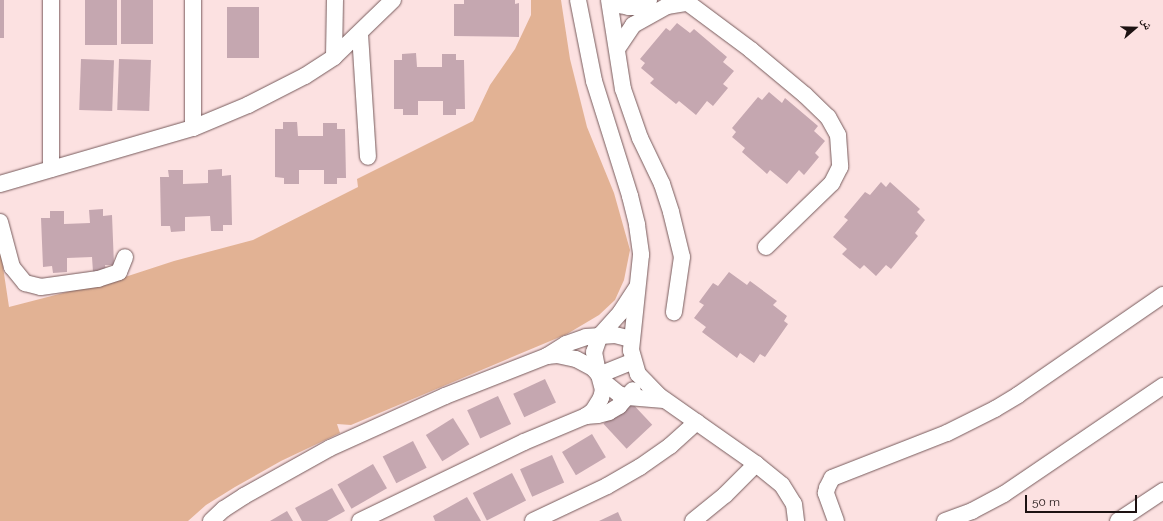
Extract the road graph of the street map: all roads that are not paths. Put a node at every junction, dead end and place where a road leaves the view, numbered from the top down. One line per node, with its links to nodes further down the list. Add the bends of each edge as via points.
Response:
1 (52, 0): 15 (street)
2 (193, 0): 13 (street)
3 (335, 0): 12 (street)
4 (393, 0): 10 (street)
5 (578, 0): 20 (street, via 594,81 637,225 641,255)
6 (609, 0): 11 (street)
7 (613, 0): 8 (street, via 629,7 638,6)
8 (649, 0)
9 (685, 1): 11 (street, via 667,6 632,25); 18 (street, via 751,50 805,95 828,117 838,134 840,167 832,183)
10 (360, 34): 12 (street); 14 (street)
11 (617, 49): 22 (street, via 623,89 640,138 662,184 682,257)
12 (334, 57): 13 (street, via 305,76 248,105)
13 (193, 128): 15 (street)
14 (368, 157)
15 (51, 169): 16 (street)
16 (0, 184)
17 (0, 222): 19 (street, via 12,267 25,283 41,287 98,279 119,272)
18 (766, 247)
19 (125, 257)
20 (638, 285): 23 (street, via 621,312); 24 (street)
21 (1163, 295): 40 (street, via 995,409 946,433 832,478 826,493)
22 (674, 312)
23 (600, 335): 24 (street); 25 (street, via 576,340); 27 (street, via 594,352)
24 (631, 339): 26 (street)
25 (547, 356): 27 (street, via 557,355 576,359 589,365); 35 (street, via 445,396 330,448 244,496)
26 (635, 368): 27 (street); 29 (street, via 636,382); 30 (street, via 650,389)
27 (599, 375): 29 (street, via 611,389); 31 (street, via 603,390 602,398)
28 (1163, 386): 41 (street, via 1004,494)
29 (628, 397): 30 (street); 31 (street, via 609,412)
30 (667, 400): 32 (street)
31 (586, 416): 36 (street, via 524,442)
32 (697, 422): 33 (street); 37 (street, via 640,468)
33 (756, 464): 38 (street, via 725,495); 39 (street, via 790,495)
34 (1163, 491): 42 (street)
35 (211, 521)
36 (360, 521)
37 (532, 521)
38 (693, 521)
39 (796, 521)
40 (836, 521)
41 (945, 521)
42 (1118, 521)

